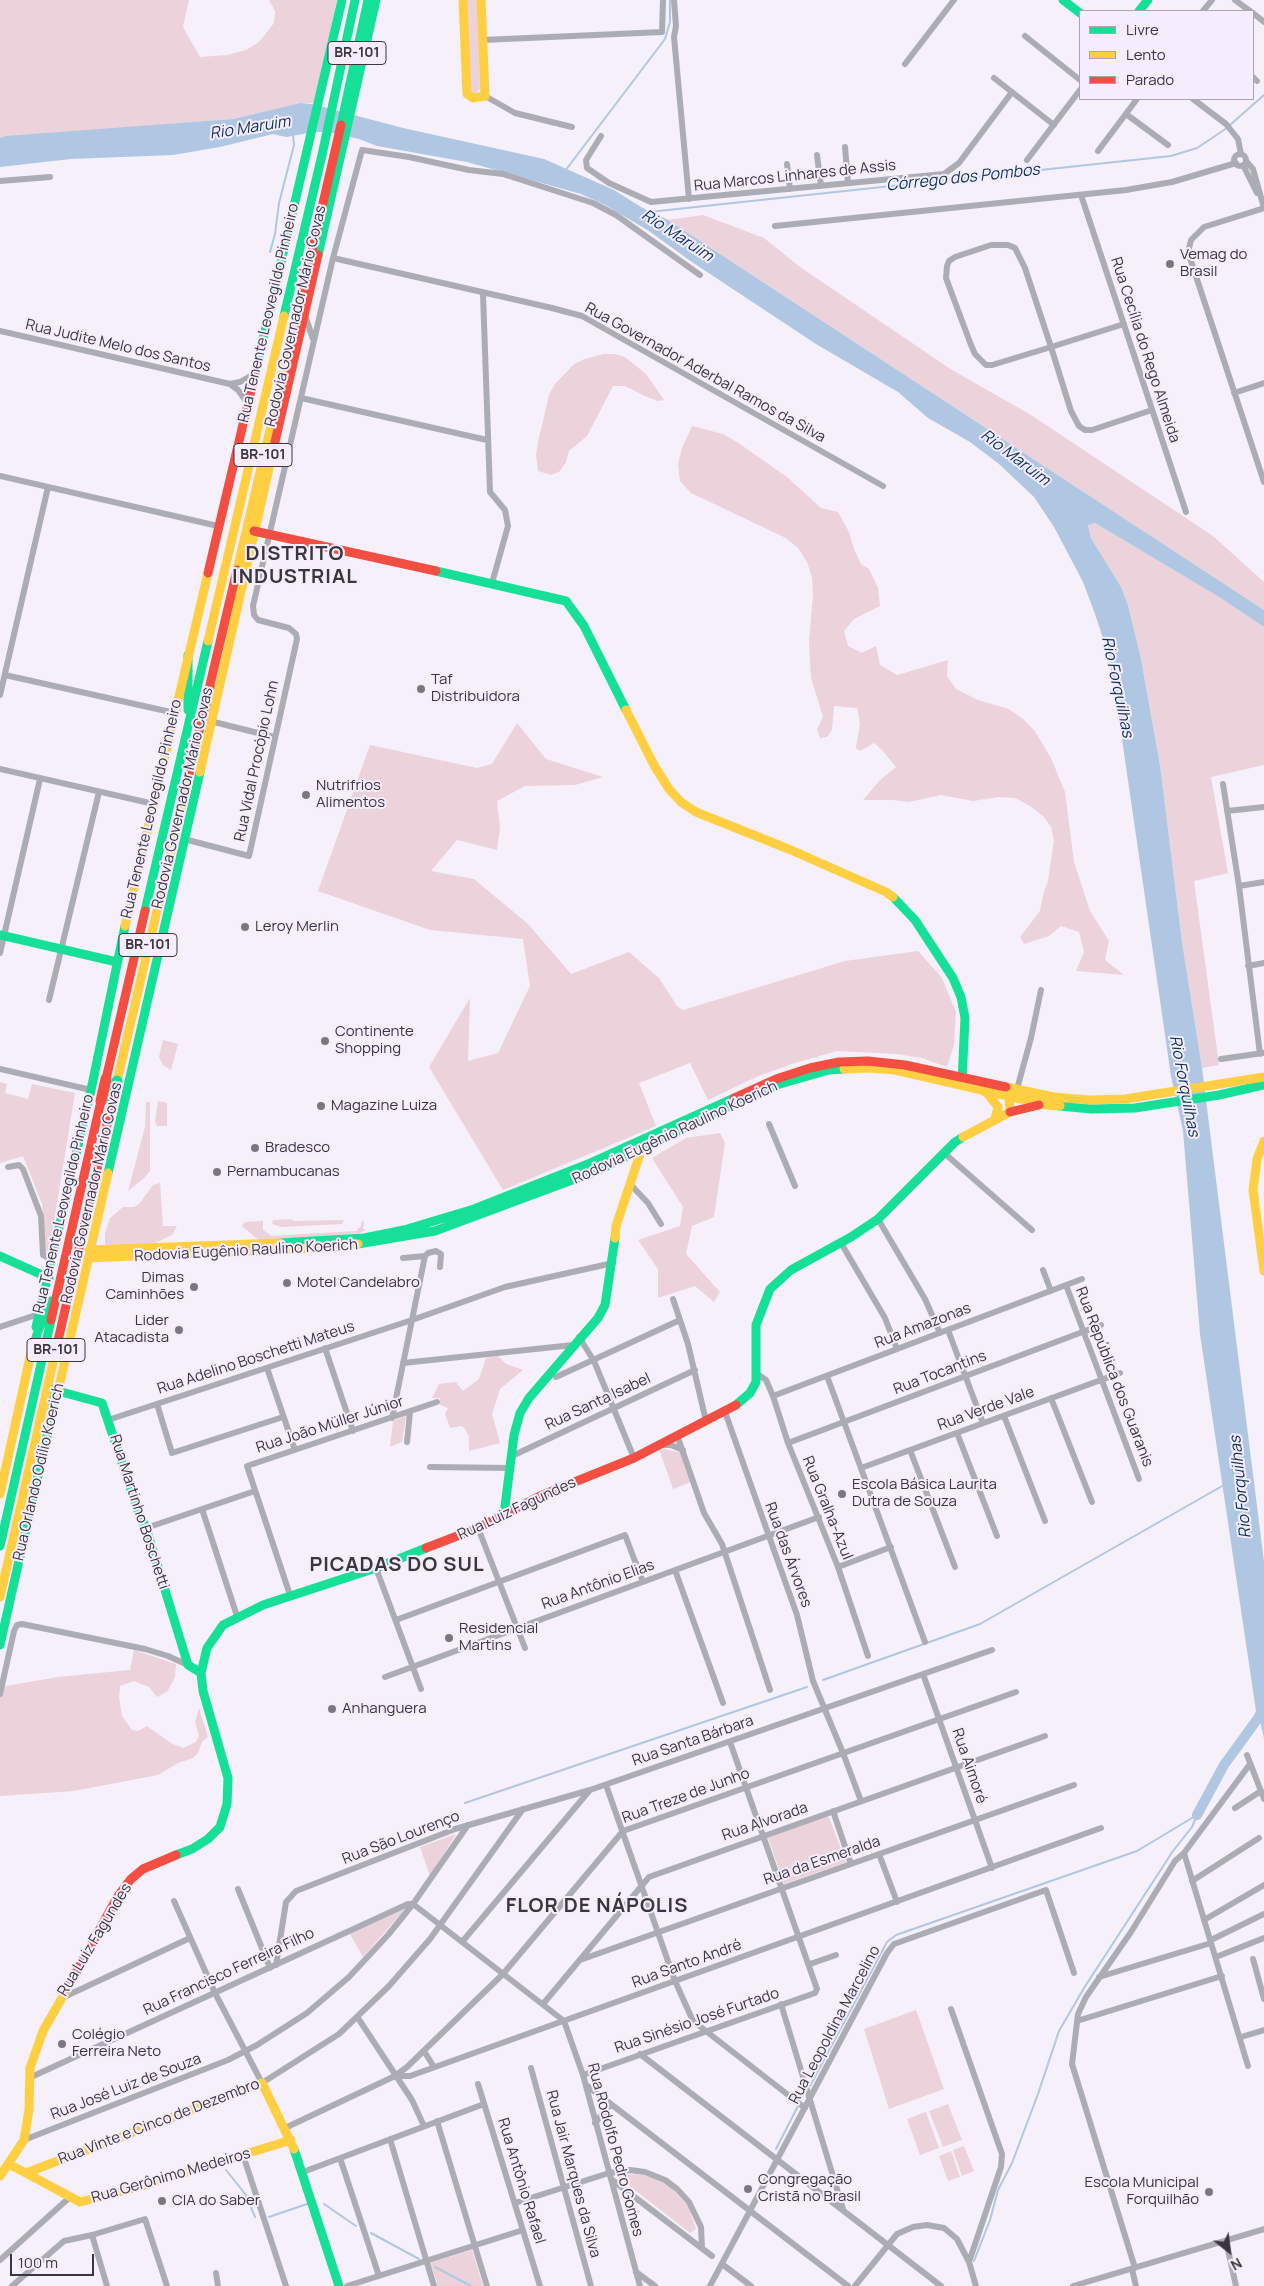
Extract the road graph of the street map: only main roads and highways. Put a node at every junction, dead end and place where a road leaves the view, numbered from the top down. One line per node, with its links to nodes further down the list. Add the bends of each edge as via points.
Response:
1 (342, 0): 14 (main road, Rua Tenente Leovegildo Pinheiro)
2 (355, 0): 16 (main road, Rodovia Governador Mário Covas / BR-101, via 322,155)
3 (368, 0): 11 (main road, Rodovia Governador Mário Covas / BR-101)
4 (376, 0): 11 (main road)
5 (464, 0): 6 (main road, via 468,94 473,98 485,96)
6 (481, 0)
7 (1062, 0): 10 (main road)
8 (1148, 0): 9 (main road)
9 (1140, 10)
10 (1079, 12)
11 (350, 104): 12 (main road, Rodovia Governador Mário Covas / BR-101)
12 (337, 158): 13 (main road, Rua Orlando Odílio Koerich, via 305,314); 17 (main road, Rodovia Governador Mário Covas / BR-101)
13 (254, 531): 15 (main road, Rua Orlando Odílio Koerich); 22 (main road, via 560,599 570,605 584,626 655,767 681,802 696,812 886,892 908,910 936,950 961,997)
14 (188, 655): 16 (main road); 19 (main road, Rua Tenente Leovegildo Pinheiro)
15 (218, 688): 17 (main road); 28 (main road, Rua Orlando Odílio Koerich)
16 (188, 727): 21 (main road, Rodovia Governador Mário Covas / BR-101)
17 (194, 752): 21 (main road, Rodovia Governador Mário Covas / BR-101)
18 (2, 936): 19 (main road)
19 (117, 962): 25 (main road, Rua Tenente Leovegildo Pinheiro)
20 (1264, 1077): 26 (main road, Rodovia Eugênio Raulino Koerich)
21 (112, 1080): 30 (main road, Rodovia Governador Mário Covas / BR-101, bridge)
22 (963, 1081): 24 (main road, Rodovia Eugênio Raulino Koerich); 27 (main road, Rodovia Eugênio Raulino Koerich); 34 (main road, Rodovia Eugênio Raulino Koerich, via 883,1069 845,1068 814,1073 752,1096); 35 (main road, Rodovia Eugênio Raulino Koerich, via 914,1066 839,1062 810,1068 762,1085 596,1160 428,1224 343,1240)
23 (1264, 1085): 26 (main road, Rodovia Eugênio Raulino Koerich)
24 (976, 1088): 27 (main road, Rodovia Eugênio Raulino Koerich); 32 (main road, via 988,1093)
25 (91, 1090): 28 (main road); 38 (main road, Rua Tenente Leovegildo Pinheiro, via 53,1260)
26 (1218, 1090): 29 (main road, Rodovia Eugênio Raulino Koerich)
27 (1010, 1093): 29 (main road, Rodovia Eugênio Raulino Koerich, via 1089,1100); 31 (main road, Rodovia Eugênio Raulino Koerich); 32 (main road, via 1000,1098)
28 (125, 1097): 35 (main road, Rua Orlando Odílio Koerich)
29 (1160, 1098): 31 (main road, Rodovia Eugênio Raulino Koerich, via 1135,1108)
30 (106, 1102): 38 (main road, Rodovia Governador Mário Covas / BR-101); 39 (main road, Rodovia Governador Mário Covas / BR-101)
31 (1047, 1105): 32 (main road, Rua Luiz Fagundes)
32 (1002, 1113): 44 (main road, Rua Luiz Fagundes, via 943,1152 878,1219 790,1270 770,1289 756,1325 756,1373 750,1393 742,1402 634,1458)
33 (1264, 1141): 37 (main road, via 1256,1159 1253,1190)
34 (641, 1151): 35 (main road, Rodovia Eugênio Raulino Koerich, via 599,1170 435,1231 365,1245); 44 (main road, via 616,1226 605,1305 598,1318 522,1408 516,1424)
35 (89, 1254): 41 (main road, Rua Orlando Odílio Koerich)
36 (0, 1256): 38 (main road)
37 (1264, 1271)
38 (55, 1279): 40 (main road); 40 (main road, Rua Tenente Leovegildo Pinheiro, via 39,1314); 45 (main road, Rodovia Governador Mário Covas / BR-101)
39 (58, 1346): 42 (main road); 46 (main road, Rodovia Governador Mário Covas / BR-101)
40 (30, 1355): 43 (main road, Rua Tenente Leovegildo Pinheiro)
41 (58, 1391): 42 (main road, Rua Orlando Odílio Koerich); 48 (main road, Rua Martinho Boschetti, via 100,1401 146,1528 188,1665)
42 (51, 1420): 47 (main road, Rua Orlando Odílio Koerich)
43 (0, 1494)
44 (504, 1514): 48 (main road, Rua Luiz Fagundes, via 478,1528 376,1568 290,1595 237,1616 223,1625 207,1648)
45 (0, 1546)
46 (0, 1597)
47 (0, 1644)
48 (201, 1673): 50 (main road, Rua Luiz Fagundes, via 203,1691 228,1778 227,1804 220,1827 201,1844 144,1869 118,1896 35,2049 24,2140)
49 (291, 2140): 51 (main road, Rua Gerônimo Medeiros, via 86,2201 76,2201); 51 (main road, Rua Vinte e Cinco de Dezembro, via 262,2083); 53 (main road)
50 (8, 2164): 51 (main road); 52 (main road, Rua Luiz Fagundes)
51 (26, 2173)
52 (0, 2176)
53 (339, 2286)

